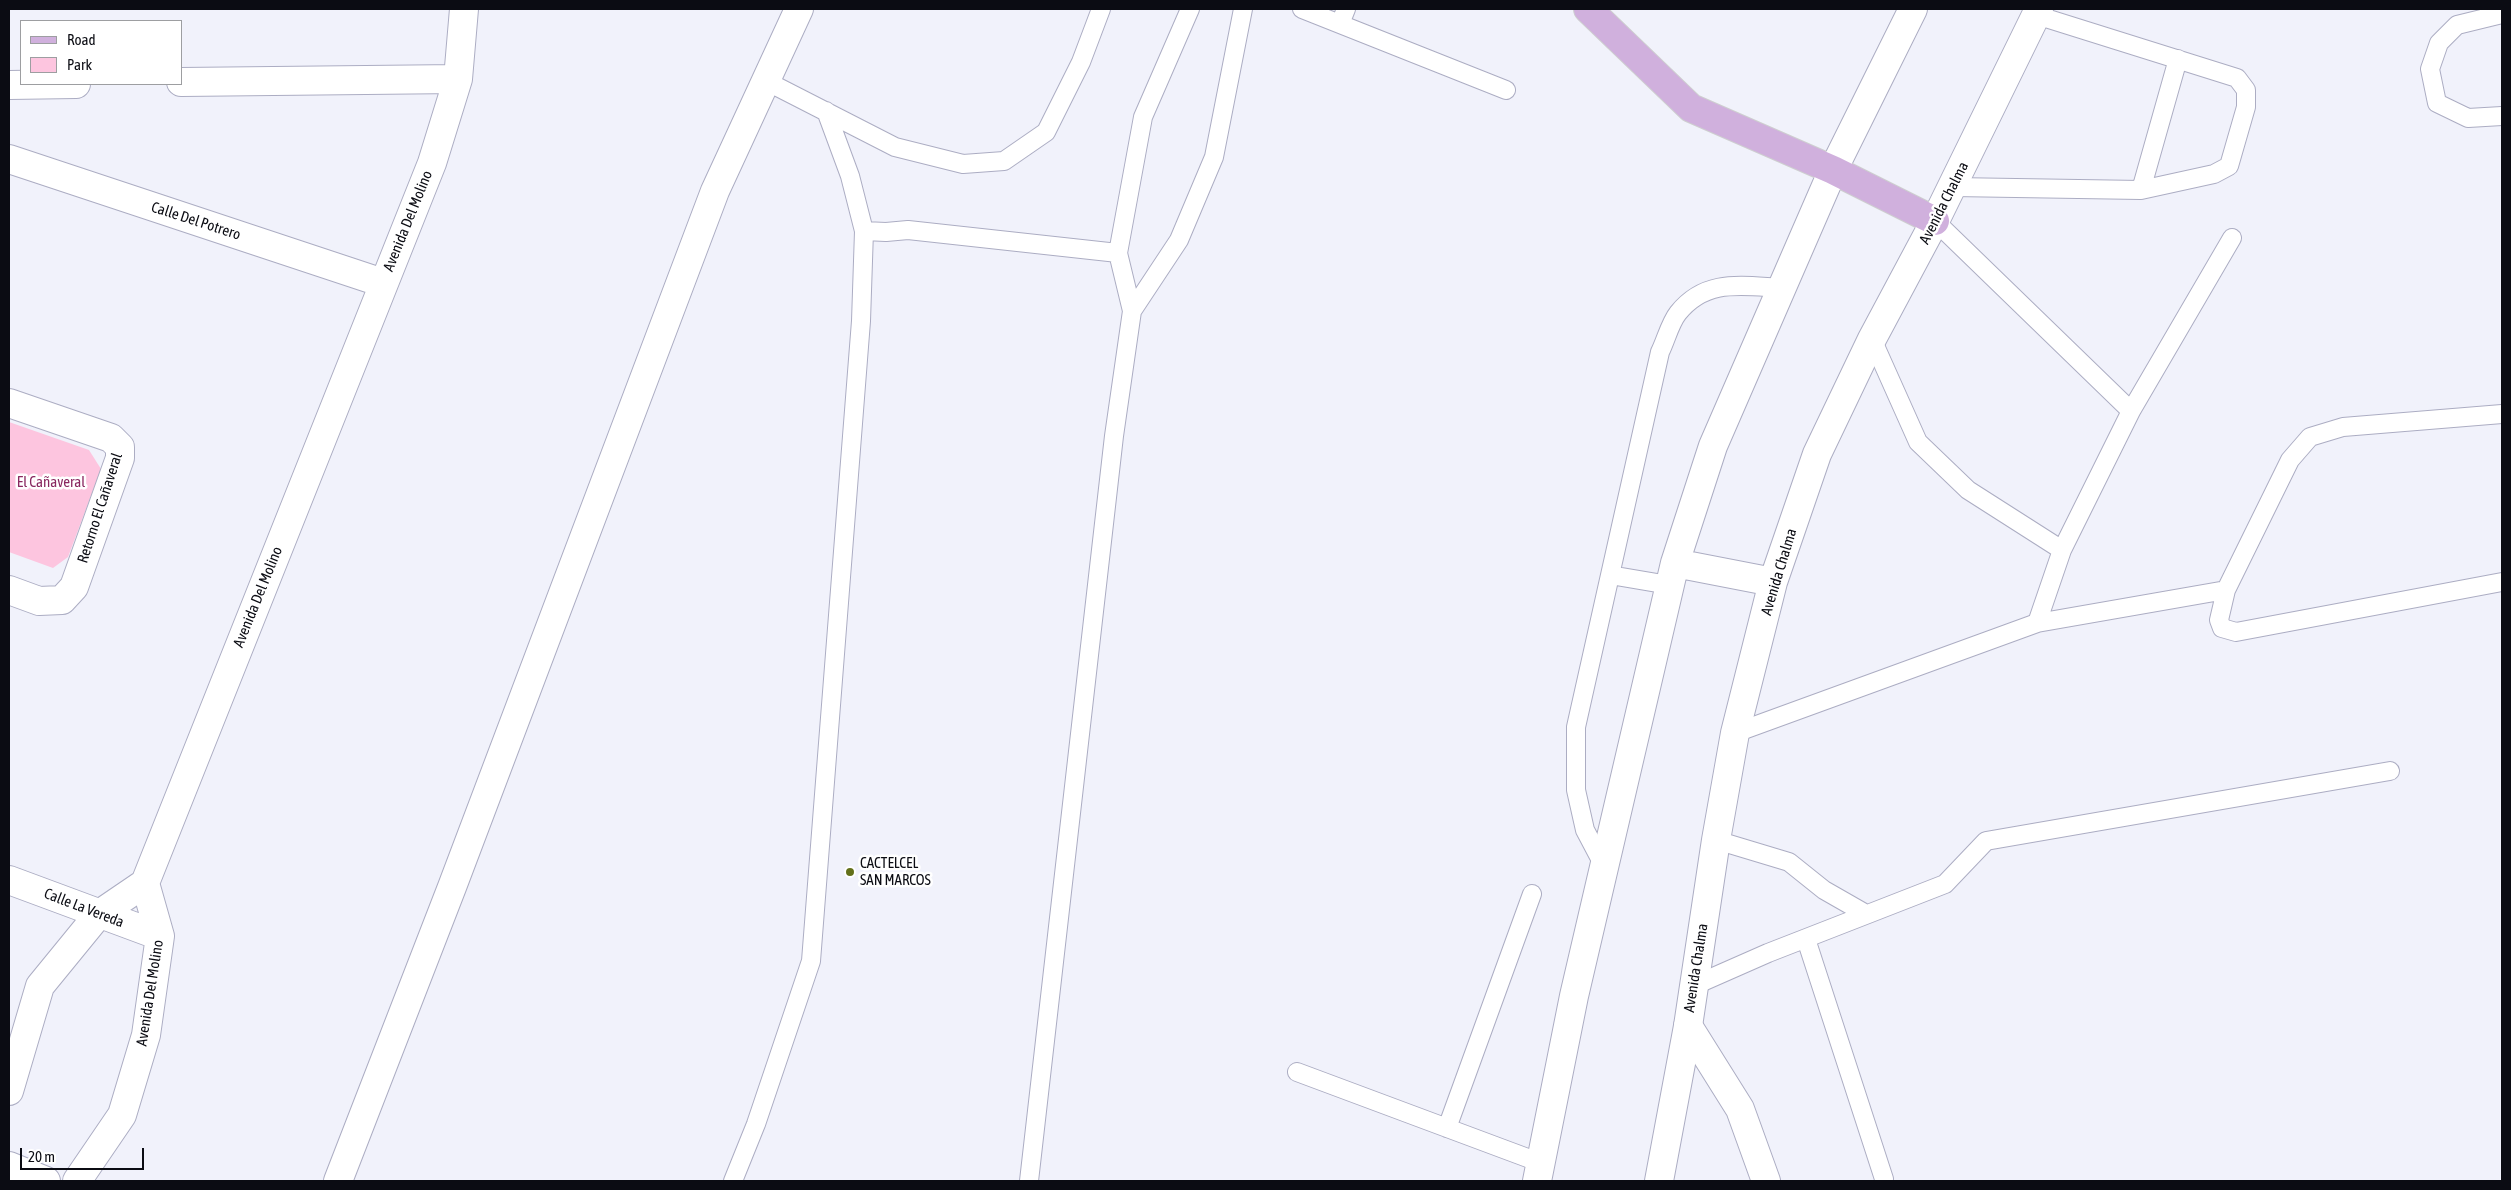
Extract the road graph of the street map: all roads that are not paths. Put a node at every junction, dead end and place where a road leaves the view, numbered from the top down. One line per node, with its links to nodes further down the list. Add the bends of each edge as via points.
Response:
1 (464, 9): 13 (street, Avenida Del Molino)
2 (799, 9): 14 (street)
3 (1101, 9): 17 (lane, via 1081,62 1046,132 1004,161 963,164 895,146)
4 (1190, 9): 26 (lane, via 1143,117)
5 (1243, 9): 29 (lane, via 1214,157 1180,240)
6 (1302, 9): 11 (lane)
7 (1588, 9): 20 (main road, via 1691,108)
8 (1913, 9): 20 (street)
9 (2038, 12): 12 (lane); 21 (street, Avenida Chalma)
10 (2502, 14): 18 (lane, via 2457,25 2439,43 2430,69 2437,103 2468,118)
11 (1343, 16): 16 (lane)
12 (2178, 59): 22 (lane); 22 (lane, via 2237,78 2246,90 2246,107 2235,151 2229,166 2214,174)
13 (458, 79): 15 (street); 27 (street, Avenida Del Molino, via 432,163)
14 (766, 81): 17 (lane); 63 (street, via 715,191)
15 (182, 82)
16 (1506, 90)
17 (826, 111): 24 (lane, via 850,176)
18 (2502, 116)
19 (9, 159): 27 (street, Calle Del Potrero)
20 (1833, 170): 23 (main road); 28 (street)
21 (1953, 187): 22 (lane); 23 (street, Avenida Chalma)
22 (2141, 190)
23 (1936, 221): 30 (street, Avenida Chalma); 32 (lane)
24 (864, 231): 26 (lane, via 908,230); 64 (lane, via 861,321 810,961 756,1124)
25 (2232, 238): 32 (lane)
26 (1118, 253): 29 (lane)
27 (383, 283): 47 (street, Avenida Del Molino)
28 (1782, 288): 35 (street, via 1713,446); 36 (lane, via 1729,285 1702,292 1678,314 1660,352)
29 (1132, 311): 65 (lane, via 1112,455)
30 (1872, 339): 34 (lane, via 1918,442 1968,490); 37 (street, Avenida Chalma, via 1817,454)
31 (9, 403): 39 (street, Retorno El Cañaveral, via 110,438 120,447 120,458 74,586 62,600 39,601)
32 (2131, 411): 34 (lane)
33 (2502, 414): 40 (lane, via 2343,427 2310,437 2290,460)
34 (2062, 550): 41 (lane)
35 (1672, 574): 36 (lane); 37 (street); 45 (street)
36 (1610, 575): 45 (lane, via 1576,728 1576,790 1585,830)
37 (1773, 582): 42 (street, Avenida Chalma)
38 (2502, 582): 40 (lane, via 2236,632 2222,628 2219,620)
39 (9, 590)
40 (2226, 590): 41 (lane)
41 (2037, 623): 42 (lane)
42 (1735, 733): 44 (street, Avenida Chalma)
43 (2390, 771): 49 (lane, via 1986,841 1945,884)
44 (1716, 840): 49 (lane, via 1789,862 1824,890); 53 (street, Avenida Chalma)
45 (1604, 866): 59 (street)
46 (9, 880): 50 (street, Calle La Vereda)
47 (145, 882): 50 (street); 51 (street, Avenida Del Molino)
48 (1532, 894): 57 (lane)
49 (1866, 914): 52 (lane)
50 (98, 915): 51 (street, Calle La Vereda); 56 (street, via 40,986)
51 (160, 936): 62 (street, Avenida Del Molino, via 146,1035 122,1115)
52 (1806, 939): 53 (lane); 60 (lane)
53 (1693, 986): 54 (street, Avenida Chalma)
54 (1688, 1026): 66 (street, Avenida Chalma); 67 (street, via 1740,1109)
55 (1298, 1072): 57 (lane)
56 (9, 1090)
57 (1447, 1128): 59 (lane)
58 (9, 1166): 61 (street)
59 (1539, 1172)
60 (1884, 1179)
61 (46, 1181)
62 (77, 1181)
63 (338, 1181)
64 (733, 1181)
65 (1029, 1181)
66 (1659, 1181)
67 (1766, 1181)

